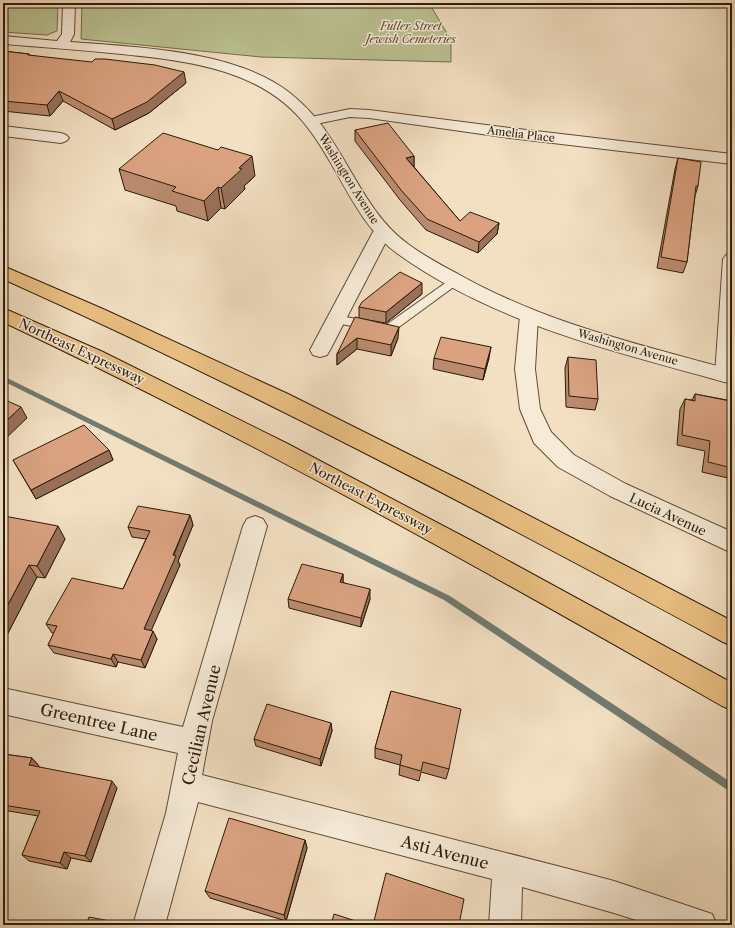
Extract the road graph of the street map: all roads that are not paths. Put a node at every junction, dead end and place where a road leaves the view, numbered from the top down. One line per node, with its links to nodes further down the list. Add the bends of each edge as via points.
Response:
1 (70, 3): 3 (street, via 68,34)
2 (3, 40): 3 (street, Washington Avenue)
3 (61, 45): 4 (street, Washington Avenue, via 172,56 231,69 274,88 298,106)
4 (311, 121): 7 (street, Amelia Place, via 350,113 369,114); 8 (street, Washington Avenue)
5 (3, 131): 6 (street)
6 (61, 138)
7 (732, 159)
8 (382, 232): 11 (street, Washington Avenue, via 409,254); 14 (street)
9 (732, 259): 16 (street)
10 (3, 272): 19 (highway, via 149,336 285,401 503,512)
11 (455, 281): 13 (street, Washington Avenue); 14 (lane, via 388,329)
12 (3, 314): 20 (highway, Northeast Expressway, via 194,405 327,474)
13 (529, 316): 16 (street, Washington Avenue, via 617,346); 18 (street, Lucia Avenue, via 525,369 530,409 542,437 566,461 605,483)
14 (336, 319): 15 (street)
15 (320, 350)
16 (729, 376)
17 (255, 526): 22 (street, Cecilian Avenue, via 204,699)
18 (732, 543)
19 (732, 634)
20 (732, 697)
21 (3, 701): 22 (street, Greentree Lane)
22 (194, 743): 23 (street, Cecilian Avenue)
23 (186, 784): 24 (street, Asti Avenue); 25 (street, Cecilian Avenue, via 181,813)
24 (508, 869): 26 (street); 27 (street, Asti Avenue, via 614,897)
25 (149, 925)
26 (505, 925)
27 (701, 925)

